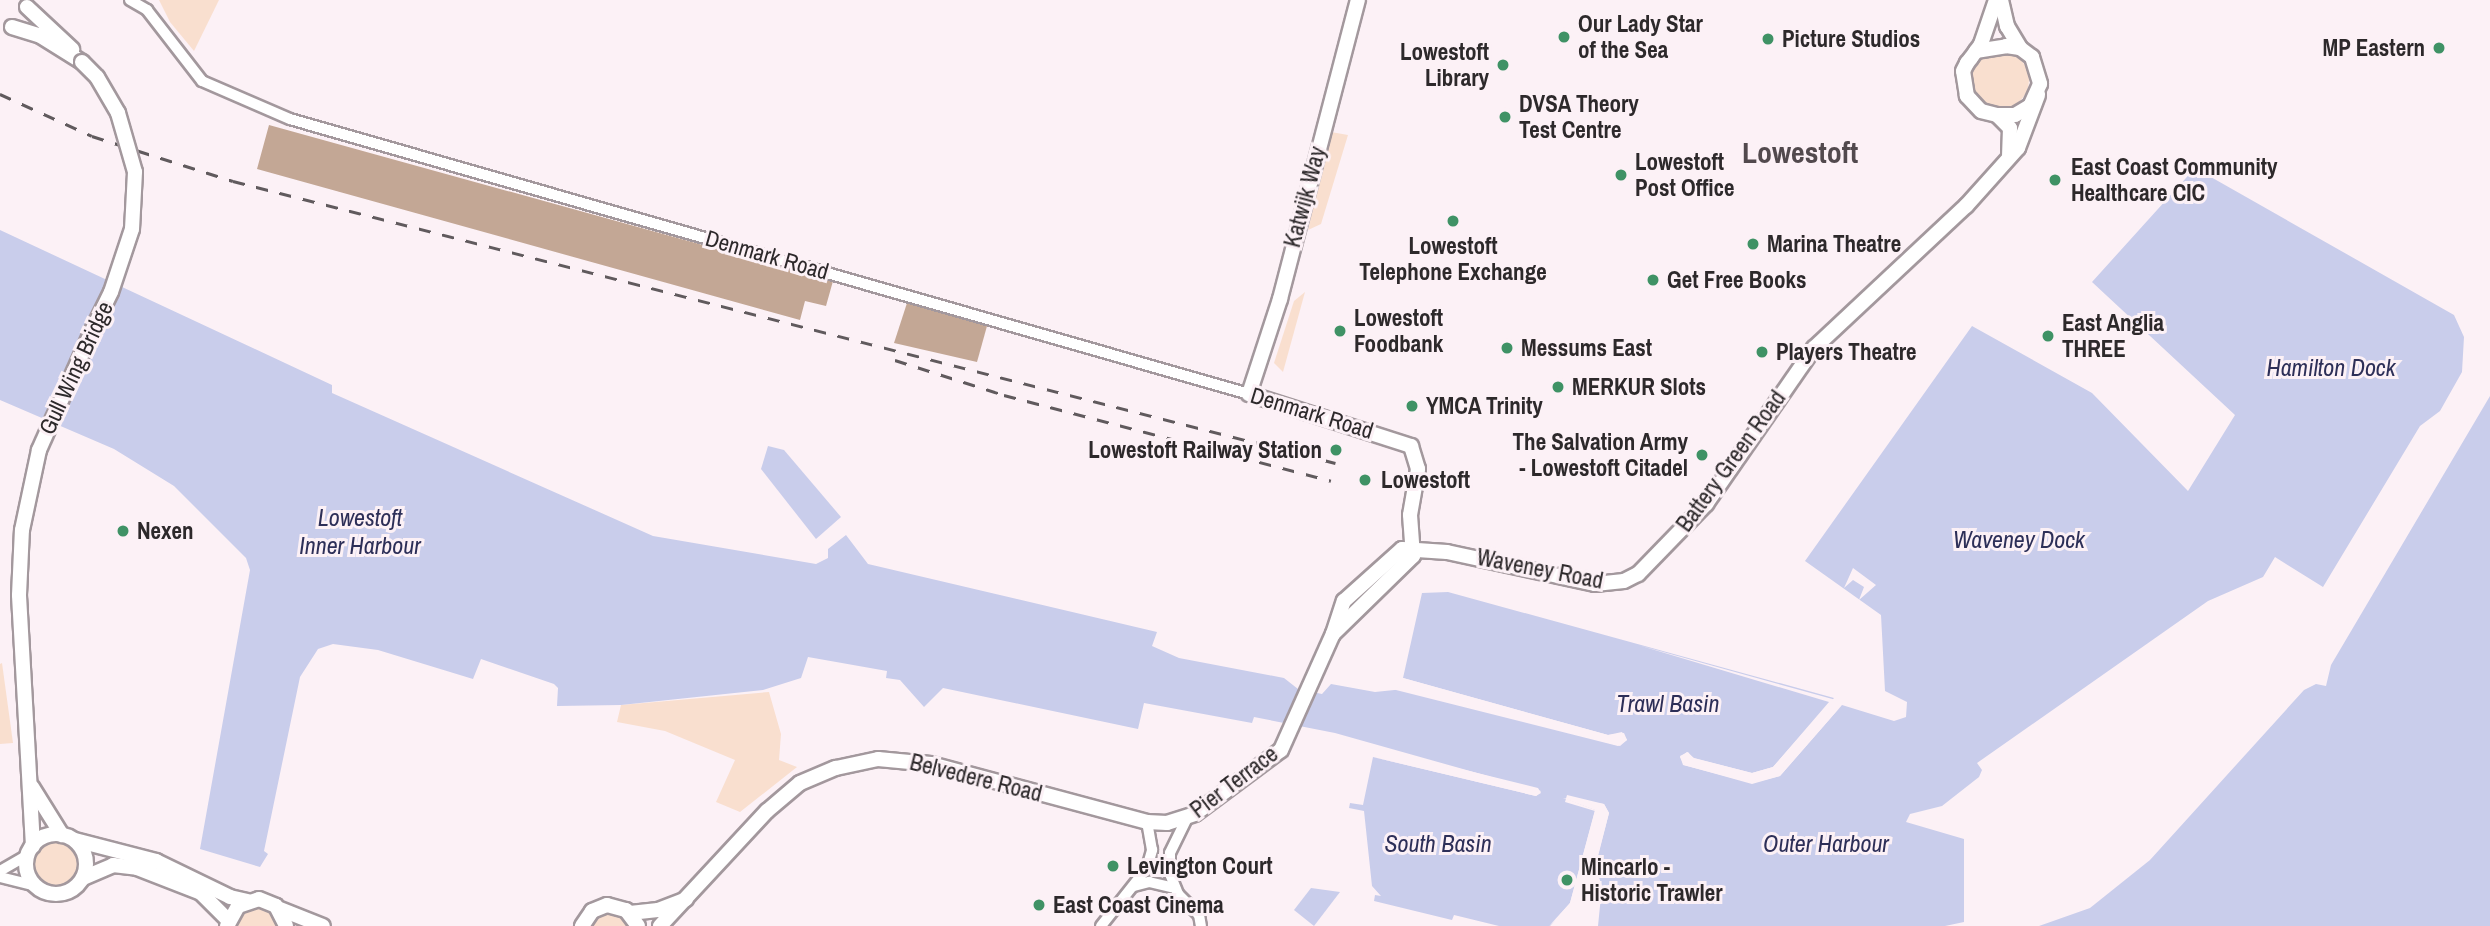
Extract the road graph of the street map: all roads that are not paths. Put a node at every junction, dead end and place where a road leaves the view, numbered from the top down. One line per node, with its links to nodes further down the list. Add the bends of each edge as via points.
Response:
1 (130, 0): 5 (street, Denmark Road)
2 (1359, 0): 13 (highway, Katwijk Way, via 1280,299)
3 (1998, 0): 7 (highway); 8 (highway)
4 (27, 4): 6 (highway); 9 (highway, Gull Wing Bridge)
5 (145, 5): 13 (street, Denmark Road, via 202,81 231,97 315,128)
6 (6, 28): 9 (highway, via 38,35)
7 (2020, 48): 8 (highway, via 1996,46); 10 (highway, via 2032,57 2038,71)
8 (1976, 51): 11 (highway, via 1964,71 1967,96 1980,111)
9 (82, 62): 17 (highway, Gull Wing Bridge, bridge, via 97,76 118,113 135,172 135,201 132,229 111,292 66,386 28,484 19,595)
10 (2038, 95): 11 (highway, via 2022,112); 12 (highway, Battery Green Road, via 2030,124)
11 (1997, 115): 12 (highway, via 2010,128)
12 (2009, 157): 15 (highway, Battery Green Road, via 1966,206 1814,348 1706,504)
13 (1249, 394): 14 (highway, Denmark Road, via 1399,439 1416,454 1410,526)
14 (1414, 548): 15 (highway, Waveney Road, via 1595,584 1625,581); 16 (highway, via 1413,556); 16 (highway, Pier Terrace, via 1402,549 1344,601)
15 (1658, 556)
16 (1333, 634): 18 (highway, Pier Terrace, via 1286,741 1265,764)
17 (32, 787): 20 (highway); 21 (highway, Gull Wing Bridge)
18 (1187, 818): 19 (highway, Pier Terrace); 27 (street, via 1170,853)
19 (1147, 822): 26 (street, via 1150,861); 28 (highway, Belvedere Road, via 931,764 902,759 855,763 800,783 767,811)
20 (68, 837): 21 (highway, via 44,837); 24 (highway, via 85,856); 29 (highway, via 156,861 225,895)
21 (30, 851): 22 (street); 25 (highway, via 28,872)
22 (0, 871)
23 (0, 877): 25 (street)
24 (83, 878): 25 (highway, via 65,892); 32 (highway, via 113,865 137,868 201,893)
25 (37, 886)
26 (1132, 887): 27 (street, via 1159,882); 37 (street)
27 (1175, 888): 38 (street, via 1199,915)
28 (687, 899): 31 (highway, Belvedere Road); 36 (highway, Belvedere Road)
29 (248, 901): 30 (highway); 32 (highway)
30 (276, 906): 33 (highway); 34 (highway, via 293,918)
31 (634, 920): 35 (highway, Belvedere Road, via 618,906 602,906 588,915)
32 (228, 924)
33 (286, 926)
34 (323, 926)
35 (582, 926)
36 (660, 926)
37 (1101, 926)
38 (1201, 926)

